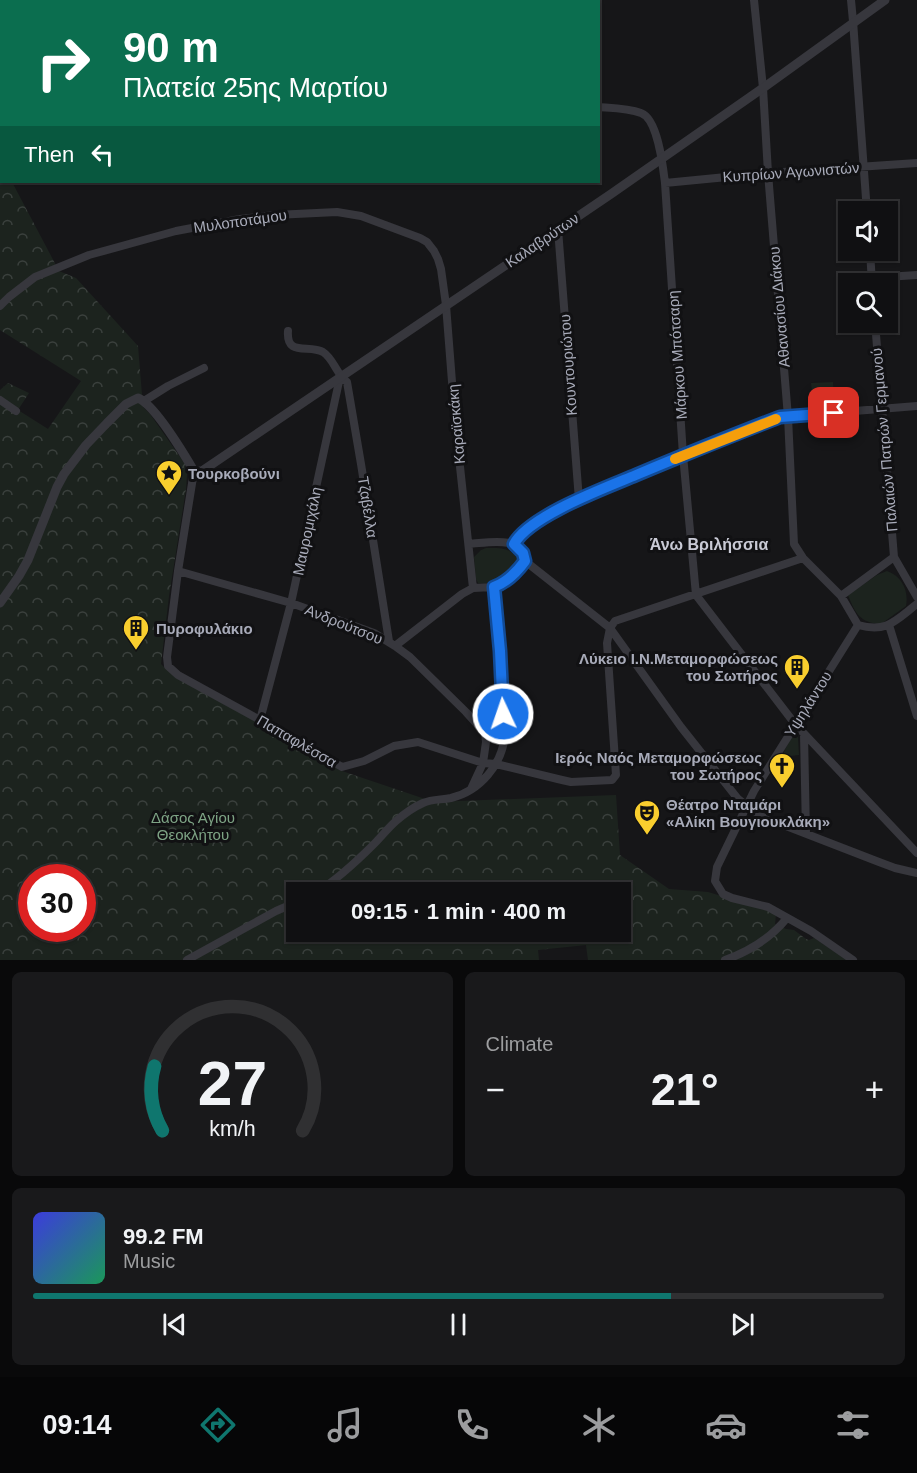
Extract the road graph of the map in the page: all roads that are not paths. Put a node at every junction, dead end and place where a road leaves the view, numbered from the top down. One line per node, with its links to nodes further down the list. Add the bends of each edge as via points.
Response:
1 (754, 0): 5 (street, Αθανασίου Διάκου)
2 (851, 0): 4 (street)
3 (885, 0): 4 (street, Καλαβρύτων)
4 (853, 21): 5 (street, Καλαβρύτων); 9 (street)
5 (763, 88): 7 (street, Καλαβρύτων); 10 (street, Αθανασίου Διάκου)
6 (600, 107): 7 (street, Μάρκου Μπότσαρη, via 645,114 652,124)
7 (661, 158): 11 (street, Μάρκου Μπότσαρη); 13 (street, Καλαβρύτων)
8 (917, 163): 9 (street, Κυπρίων Αγωνιστών)
9 (864, 167): 10 (street, Κυπρίων Αγωνιστών); 12 (street)
10 (768, 173): 11 (street, Κυπρίων Αγωνιστών); 27 (street, Αθανασίου Διάκου)
11 (664, 183): 28 (street, Μάρκου Μπότσαρη)
12 (866, 201)
13 (558, 230): 16 (street, Καλαβρύτων); 30 (street, Κουντουριώτου)
14 (917, 275): 15 (street)
15 (898, 278)
16 (446, 304): 17 (street, Μυλοποτάμου, via 438,259 427,242 361,216 337,212 240,219 140,240 35,277); 21 (street, Καλαβρύτων); 31 (street, Καραϊσκάκη)
17 (0, 306)
18 (288, 331): 21 (street, Τζαβέλλα, via 289,344 327,354)
19 (876, 333): 25 (street, Παλαιών Πατρών Γερμανού)
20 (204, 368): 23 (street)
21 (340, 377): 29 (street, Καλαβρύτων, via 202,471); 43 (street, Μαυρομιχάλη); 48 (street, Τζαβέλλα, via 347,382)
22 (0, 400): 26 (street)
23 (144, 401): 29 (street); 42 (street, via 138,398 126,404 77,456 57,487 28,560)
24 (917, 406): 25 (street)
25 (881, 409): 27 (street); 33 (street, Παλαιών Πατρών Γερμανού)
26 (16, 411)
27 (788, 417): 28 (street); 34 (street, Αθανασίου Διάκου, via 794,540)
28 (683, 455): 30 (street); 39 (street, Μάρκου Μπότσαρη)
29 (194, 471): 36 (street)
30 (579, 500): 32 (street, via 531,526)
31 (469, 544): 32 (street); 38 (street, Καραϊσκάκη)
32 (514, 544): 35 (street)
33 (894, 557): 40 (street); 41 (street)
34 (803, 558): 39 (street); 40 (street, Αθανασίου Διάκου)
35 (525, 561): 37 (street); 47 (street)
36 (178, 570): 43 (street, Ανδρούτσου); 50 (street, Παπαφλέσσα, via 168,668)
37 (494, 587): 38 (street); 54 (street, via 505,735)
38 (473, 588): 48 (street)
39 (696, 595): 47 (street, via 615,621); 51 (street)
40 (841, 596): 45 (street, Αθανασίου Διάκου)
41 (917, 597)
42 (0, 603)
43 (291, 603): 48 (street, Ανδρούτσου, via 374,633); 50 (street, Μαυρομιχάλη)
44 (917, 604): 46 (street)
45 (858, 625): 46 (street); 51 (street, Υψηλάντου)
46 (889, 626): 49 (street)
47 (610, 628): 54 (street, Παπαφλέσσα, via 607,643 614,778 571,782); 56 (street, via 681,727)
48 (392, 644): 53 (street, Ανδρούτσου, via 484,731)
49 (917, 716)
50 (260, 720): 53 (street, Παπαφλέσσα, via 342,768 394,746 418,742)
51 (795, 724): 52 (street); 56 (street, Υψηλάντου)
52 (804, 734): 57 (street); 58 (street)
53 (483, 763): 54 (street, Παπαφλέσσα); 55 (street)
54 (496, 764): 55 (street)
55 (471, 789): 60 (street, via 452,798 431,800 408,812)
56 (747, 807): 57 (street); 62 (street, Υψηλάντου, via 717,867 715,881 723,894 768,907)
57 (806, 833): 59 (street)
58 (917, 853)
59 (917, 873)
60 (332, 882)
61 (286, 907): 63 (street)
62 (787, 918): 64 (street, via 761,943); 65 (street)
63 (187, 960)
64 (724, 960)
65 (853, 960)

